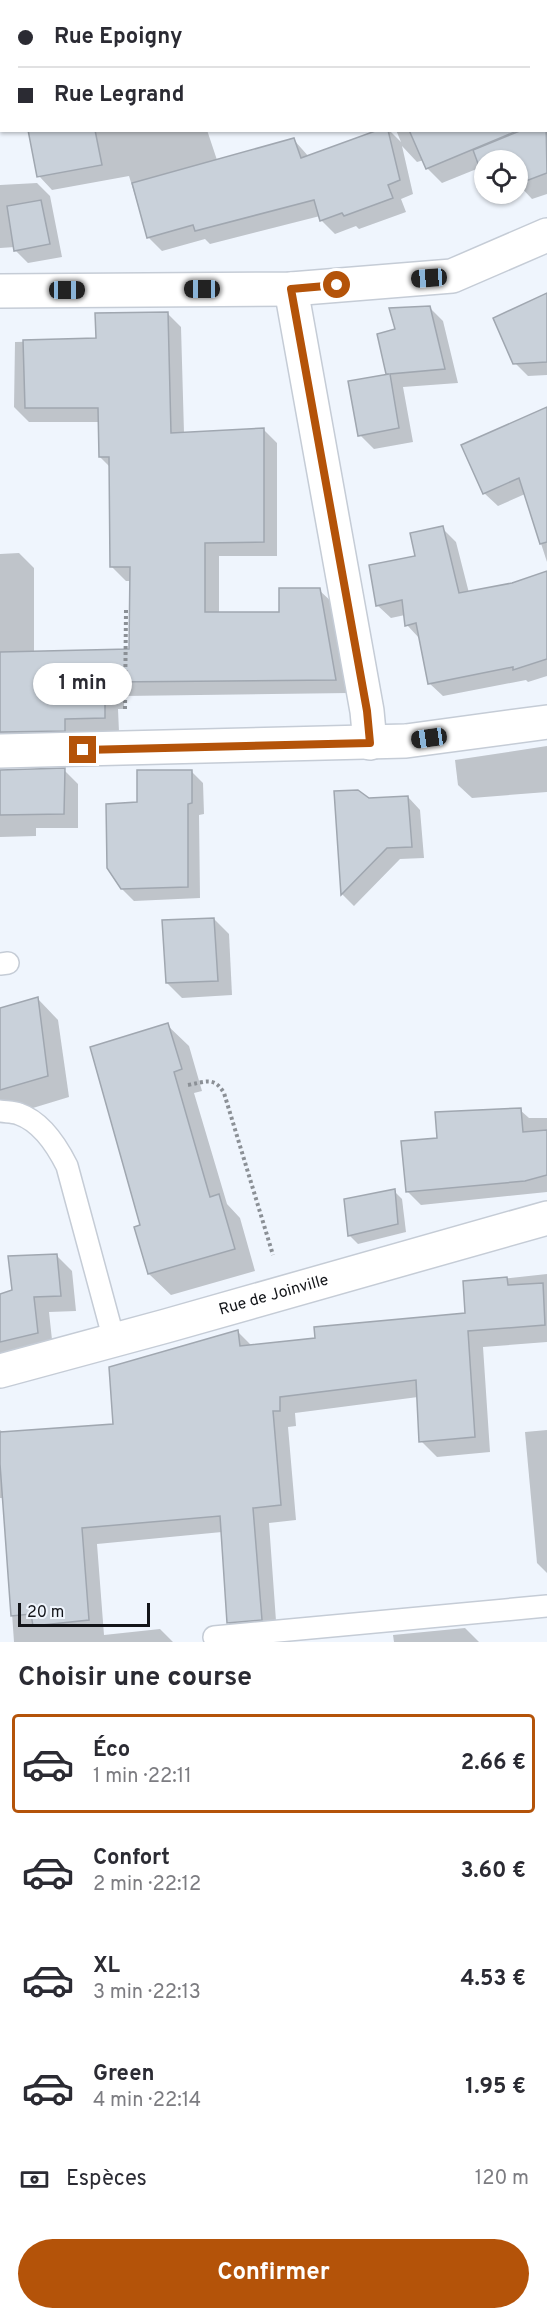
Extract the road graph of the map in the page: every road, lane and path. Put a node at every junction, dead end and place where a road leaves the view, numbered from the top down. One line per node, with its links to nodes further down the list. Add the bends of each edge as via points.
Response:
1 (547, 235): 2 (street, via 452,276)
2 (291, 289): 3 (street); 6 (street)
3 (0, 291)
4 (126, 610): 7 (path)
5 (547, 722): 6 (street)
6 (370, 743): 7 (street)
7 (125, 749): 8 (street)
8 (0, 751)
9 (188, 1085): 12 (path, via 212,1081 224,1094)
10 (0, 1111): 13 (lane, via 19,1114 36,1124 56,1144 67,1166)
11 (547, 1218): 12 (street, Rue de Joinville)
12 (284, 1293): 13 (street, Rue de Joinville)
13 (114, 1340): 14 (street, Rue de Joinville)
14 (0, 1371)
15 (547, 1606): 16 (lane)
16 (214, 1637)

